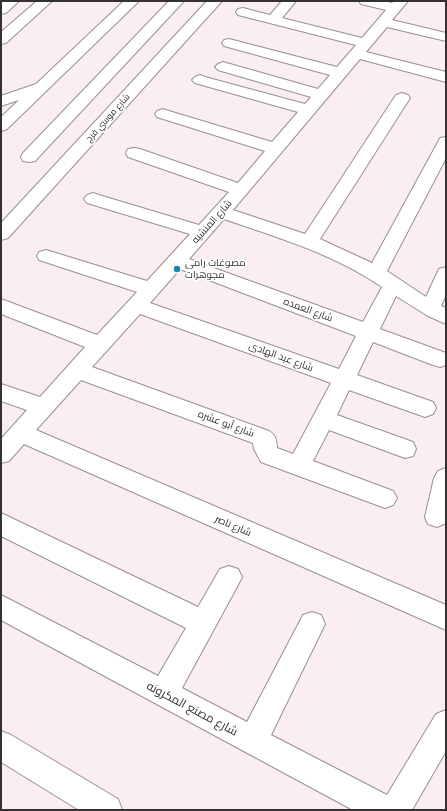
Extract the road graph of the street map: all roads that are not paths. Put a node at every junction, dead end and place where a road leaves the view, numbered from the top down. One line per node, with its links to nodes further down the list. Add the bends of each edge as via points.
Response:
1 (12, 1): 9 (street)
2 (45, 1): 14 (street)
3 (132, 1): 21 (street)
4 (178, 1): 31 (street)
5 (215, 1): 36 (street, شارع موسي فرج)
6 (289, 1): 11 (street)
7 (366, 1): 8 (street)
8 (398, 4): 12 (street, شارع المنشيه)
9 (1, 10)
10 (243, 12): 11 (street)
11 (274, 20): 16 (street)
12 (383, 22): 13 (street); 16 (street, شارع المنشيه)
13 (446, 37)
14 (1, 40)
15 (229, 43): 18 (street)
16 (360, 49): 18 (street, شارع المنشيه); 19 (street)
17 (223, 67): 22 (street)
18 (340, 73): 22 (street, شارع المنشيه)
19 (446, 76)
20 (200, 80): 25 (street)
21 (43, 86): 24 (street); 27 (street)
22 (321, 95): 25 (street, شارع المنشيه)
23 (402, 98): 37 (street)
24 (1, 101)
25 (308, 110): 29 (street, شارع المنشيه)
26 (163, 114): 29 (street)
27 (1, 126)
28 (446, 142): 41 (street)
29 (276, 149): 32 (street, شارع المنشيه)
30 (134, 153): 32 (street)
31 (29, 157)
32 (241, 190): 34 (street, شارع المنشيه)
33 (93, 199): 35 (street)
34 (221, 212): 35 (street, شارع المنشيه); 37 (street)
35 (203, 232): 39 (street, شارع المنشيه)
36 (1, 234)
37 (309, 242): 41 (street, via 343,256)
38 (46, 256): 42 (street)
39 (177, 261): 42 (street, شارع المنشيه); 46 (street, شارع العمده)
40 (446, 274): 45 (street)
41 (385, 279): 45 (street); 46 (street)
42 (151, 289): 43 (street, شارع المنشيه)
43 (136, 305): 47 (street, شارع المنشيه); 50 (street, شارع عبد الهادى)
44 (1, 306): 47 (street)
45 (438, 313)
46 (368, 332): 48 (street, شارع العمده); 50 (street)
47 (100, 345): 49 (street, شارع المنشيه)
48 (440, 359)
49 (77, 370): 52 (street, شارع المنشيه); 58 (street, شارع أبو عشره, via 261,437 266,440 265,449 269,455)
50 (344, 379): 53 (street, شارع عبد الهادى); 54 (street)
51 (1, 392): 52 (street)
52 (43, 407): 55 (street, شارع المنشيه)
53 (425, 408)
54 (324, 419): 56 (street); 58 (street)
55 (20, 433): 57 (street, شارع المنشيه); 65 (street, شارع ناصر)
56 (405, 449)
57 (1, 454)
58 (299, 466): 60 (street, شارع أبو عشره)
59 (446, 478): 61 (street)
60 (385, 498)
61 (437, 517)
62 (1, 524): 66 (street)
63 (229, 577): 66 (street)
64 (1, 607): 68 (street, شارع مصنع المكرونه)
65 (446, 618)
66 (203, 623): 68 (street)
67 (312, 624): 70 (street)
68 (164, 693): 70 (street, شارع مصنع المكرونه)
69 (446, 724): 74 (street)
70 (253, 741): 73 (street, شارع مصنع المكرونه)
71 (1, 745): 72 (street)
72 (107, 810)
73 (384, 810)
74 (395, 810)

